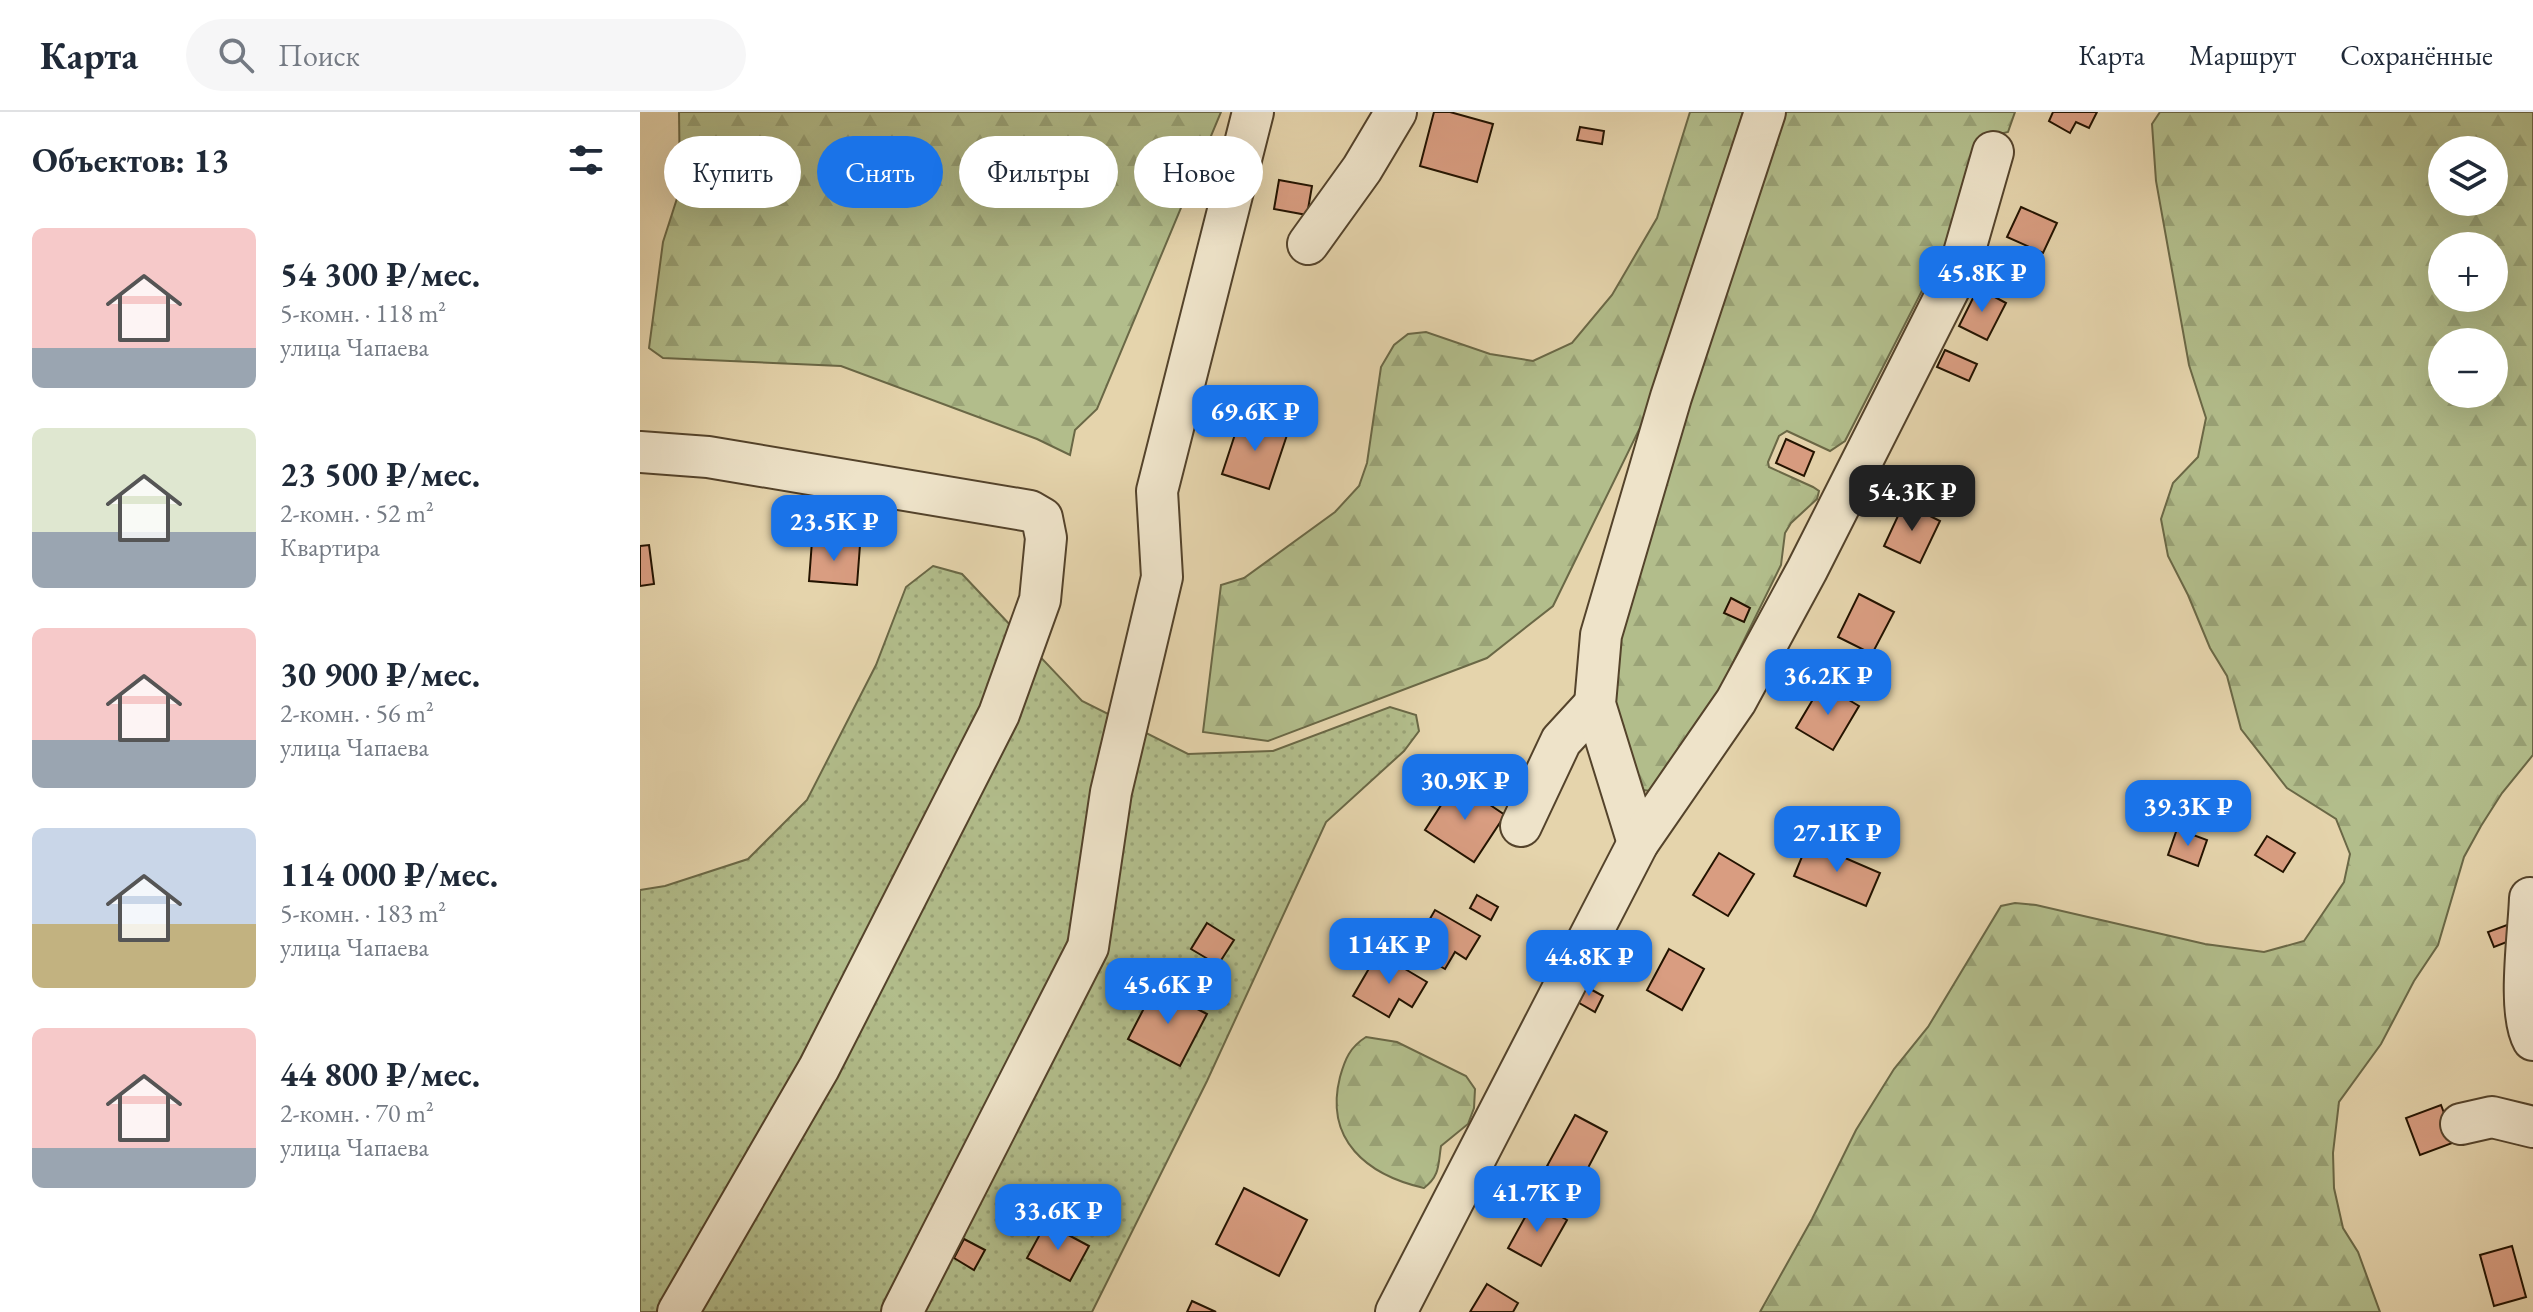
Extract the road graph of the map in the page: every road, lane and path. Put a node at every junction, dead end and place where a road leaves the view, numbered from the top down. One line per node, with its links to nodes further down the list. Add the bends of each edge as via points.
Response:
1 (1253, 112): 15 (street, via 1157,491 1162,577 1111,792 1088,947)
2 (1396, 112): 5 (street)
3 (1765, 112): 7 (street, via 1671,397 1601,635)
4 (1993, 152): 9 (street, via 1953,281 1807,570 1736,701)
5 (1308, 244)
6 (640, 452): 14 (street, via 708,457 1030,511 1042,518 1046,538 1040,600 999,714 819,1068)
7 (1595, 704): 8 (street, via 1561,741); 9 (street)
8 (1521, 826)
9 (1638, 843): 16 (street)
10 (2530, 898): 11 (street, via 2525,1000)
11 (2533, 1040)
12 (2461, 1124): 13 (street, via 2492,1117)
13 (2533, 1127)
14 (678, 1312)
15 (902, 1312)
16 (1396, 1312)

